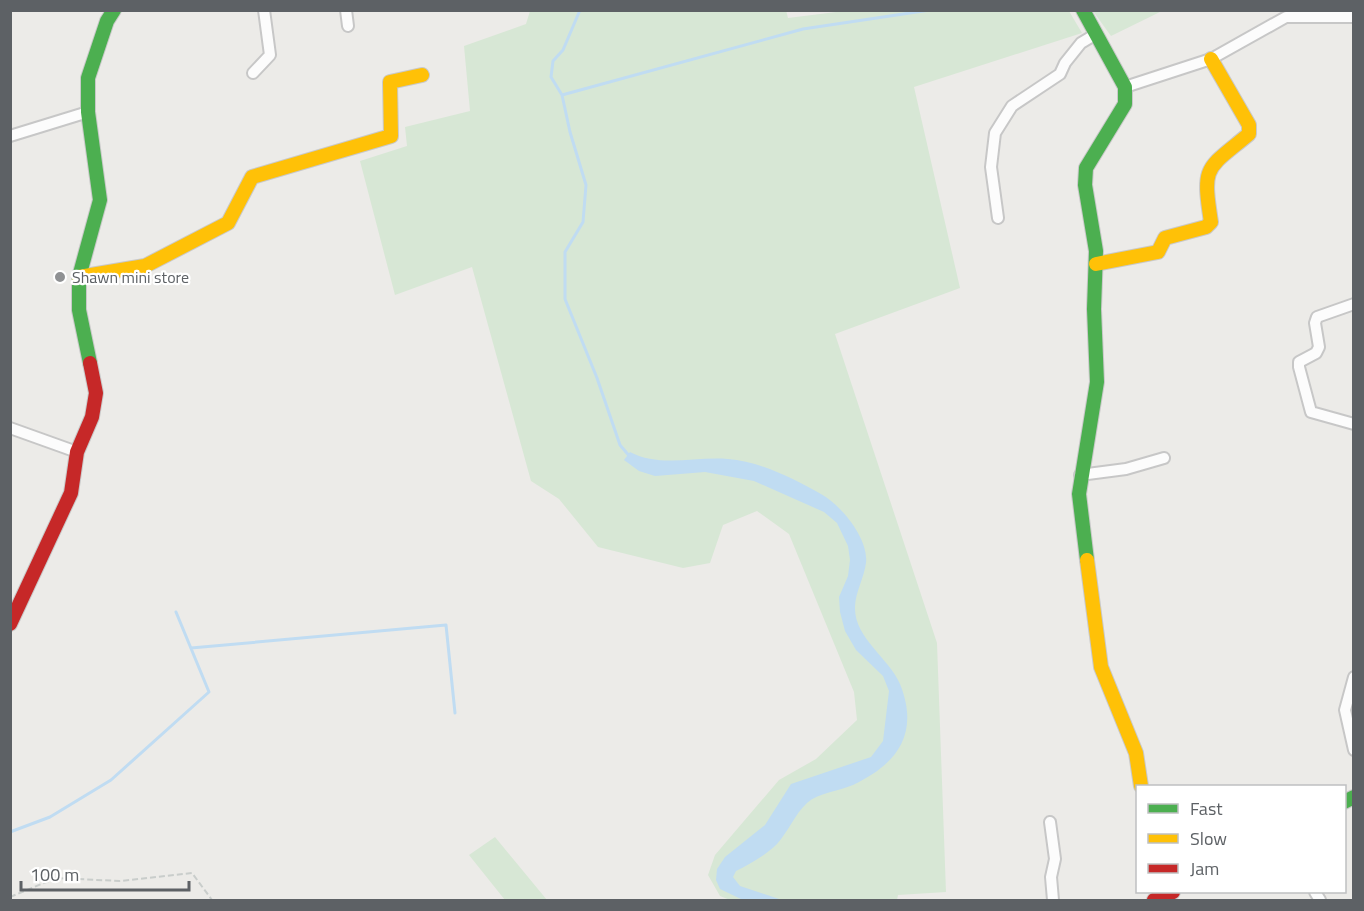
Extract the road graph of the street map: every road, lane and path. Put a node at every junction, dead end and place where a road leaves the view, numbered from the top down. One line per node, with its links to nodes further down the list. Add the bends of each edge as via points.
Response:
1 (114, 10): 12 (street, via 88,78)
2 (264, 10): 9 (street, via 270,55)
3 (346, 10): 6 (street)
4 (1083, 10): 7 (street)
5 (1353, 17): 8 (street, via 1287,17)
6 (348, 26)
7 (1094, 31): 11 (street); 14 (street, via 1060,74 1012,106 995,133 991,167)
8 (1211, 58): 11 (street); 15 (street, via 1249,125 1249,134 1210,167 1205,184 1211,222 1206,227 1165,238 1158,252)
9 (253, 73)
10 (422, 75): 16 (street, via 390,82 391,136 252,177 228,223 145,266)
11 (1125, 87): 15 (street, via 1125,104 1086,168)
12 (88, 111): 13 (street); 16 (street, via 100,200)
13 (10, 136)
14 (998, 218)
15 (1096, 264): 22 (street, via 1098,382)
16 (80, 277): 20 (street, via 79,310 96,393 92,417)
17 (1353, 304): 18 (street, via 1317,316 1319,347 1299,362 1311,412)
18 (1353, 424)
19 (10, 428): 20 (street)
20 (77, 452): 23 (street, via 71,493)
21 (1164, 458): 22 (street, via 1126,469)
22 (1080, 475): 27 (street, via 1079,494 1101,668 1136,753)
23 (15, 604): 24 (street)
24 (10, 624)
25 (1353, 677): 26 (street, via 1346,710)
26 (1353, 750)
27 (1141, 785)
28 (1050, 822): 31 (street, via 1055,859 1051,877)
29 (10, 897): 30 (path, via 56,878 120,881 192,873)
30 (212, 900)
31 (1053, 900)

